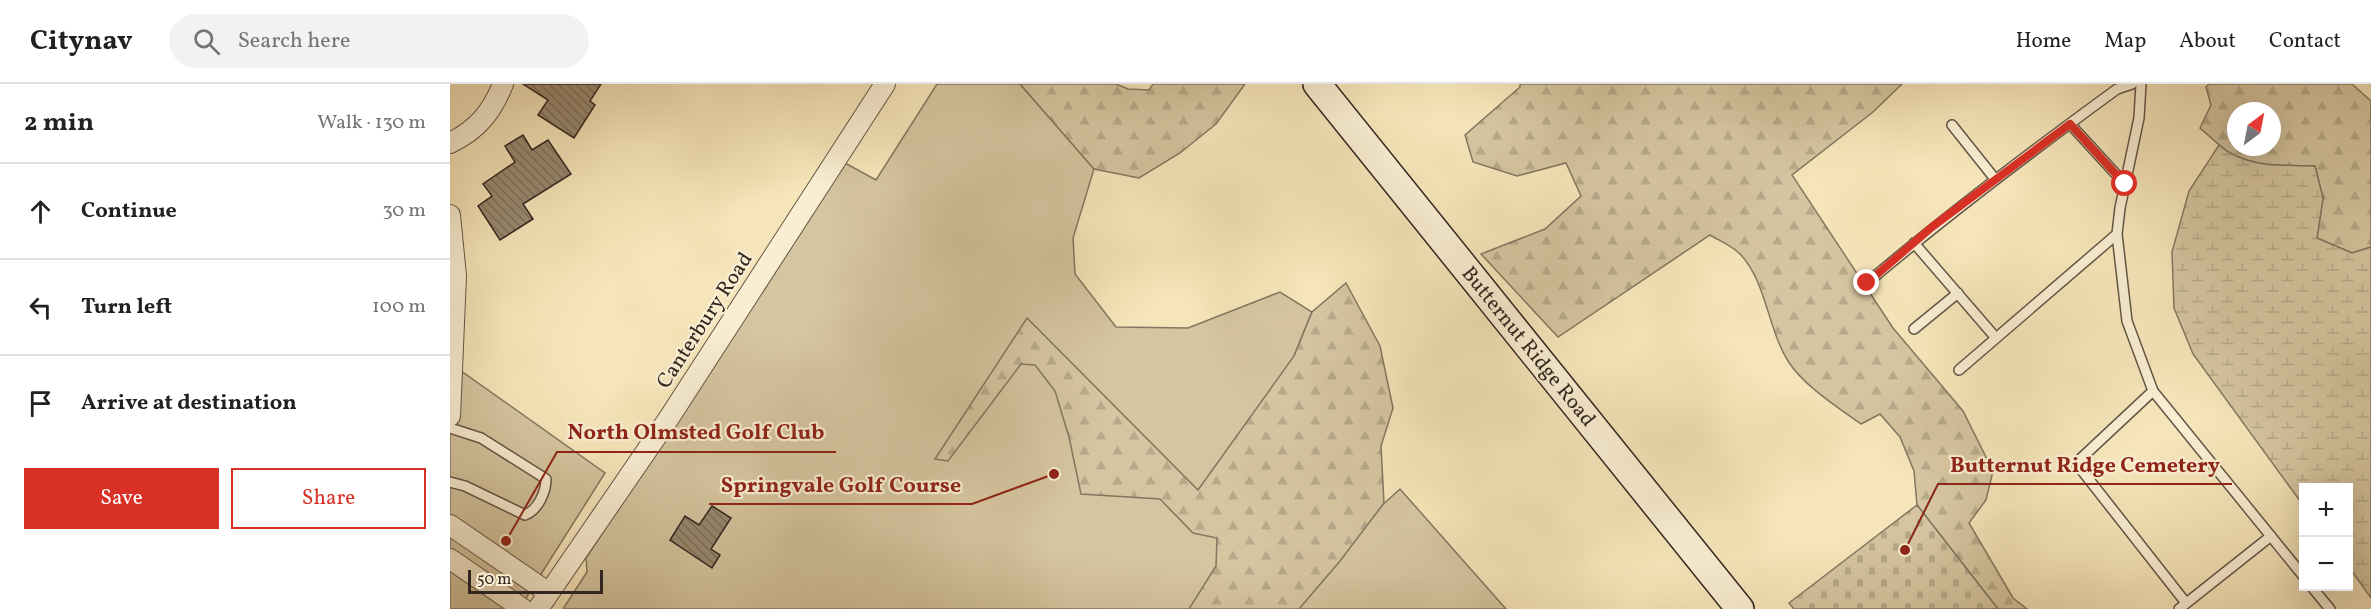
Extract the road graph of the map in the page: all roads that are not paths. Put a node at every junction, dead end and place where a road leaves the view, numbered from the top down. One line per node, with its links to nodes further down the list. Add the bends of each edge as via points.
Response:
1 (503, 84): 8 (street, via 495,104 469,134)
2 (885, 84): 28 (street, Canterbury Road, via 669,418)
3 (1317, 84): 31 (street, Butternut Ridge Road)
4 (2132, 84): 6 (lane, via 2117,89)
5 (2141, 84): 10 (lane, via 2139,118)
6 (2070, 124): 9 (lane); 10 (lane)
7 (1952, 125): 9 (lane)
8 (450, 143)
9 (1995, 179): 13 (lane)
10 (2125, 184): 12 (lane)
11 (450, 215): 20 (street, via 456,276)
12 (2117, 234): 17 (lane); 19 (lane, via 2127,321)
13 (1914, 243): 14 (lane); 15 (lane)
14 (1867, 283)
15 (1958, 293): 16 (lane); 17 (lane)
16 (1914, 329)
17 (1996, 338): 18 (lane)
18 (1959, 370)
19 (2153, 391): 24 (lane); 29 (lane, via 2076,463)
20 (450, 416)
21 (450, 428): 22 (lane, via 481,438 546,479 546,489 532,512 525,515)
22 (450, 482)
23 (450, 525): 28 (street)
24 (2271, 536): 26 (lane); 29 (lane)
25 (450, 559): 30 (street)
26 (2299, 571)
27 (2315, 591): 32 (lane)
28 (544, 601)
29 (2182, 606)
30 (523, 609)
31 (1740, 609)
32 (2330, 609)

